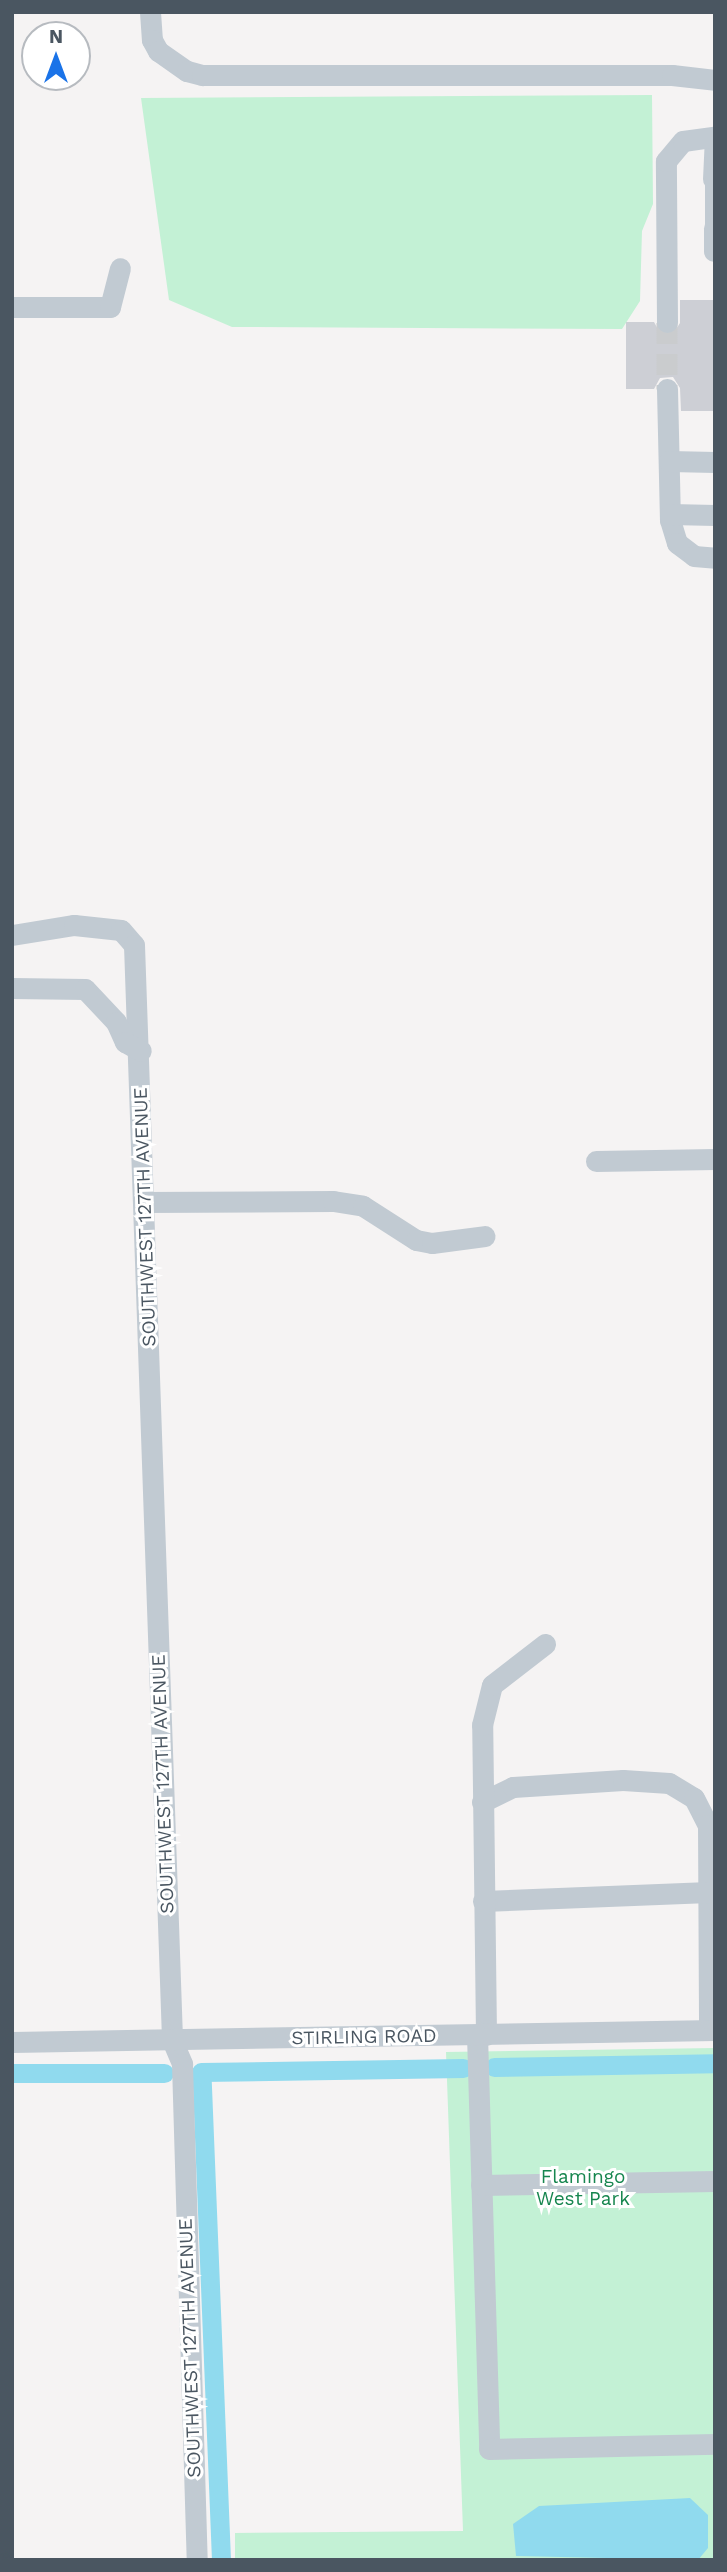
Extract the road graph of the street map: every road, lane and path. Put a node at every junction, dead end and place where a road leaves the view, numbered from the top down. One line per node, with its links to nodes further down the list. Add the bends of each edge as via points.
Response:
1 (150, 12): 2 (street, via 152,40 158,51 187,71 202,75 672,75)
2 (715, 80)
3 (714, 137): 4 (street); 9 (street, via 683,141 666,160)
4 (714, 179): 5 (street)
5 (714, 228): 6 (street)
6 (714, 251)
7 (120, 268): 8 (street, via 110,307)
8 (12, 307)
9 (667, 322)
10 (667, 389): 11 (street)
11 (669, 461): 12 (street); 13 (street)
12 (715, 462)
13 (670, 514): 14 (street); 15 (street, via 677,543 694,556)
14 (715, 515)
15 (715, 558)
16 (12, 935): 18 (street, SOUTHWEST 127TH AVENUE, via 74,925 121,930 134,945)
17 (12, 988): 18 (street, via 85,989 116,1022 125,1042)
18 (141, 1051): 21 (street, SOUTHWEST 127TH AVENUE)
19 (715, 1159): 20 (street)
20 (596, 1161)
21 (143, 1202): 22 (street, via 333,1201 363,1206 416,1240 432,1243); 29 (street, SOUTHWEST 127TH AVENUE)
22 (485, 1236)
23 (545, 1644): 24 (street, via 492,1685 482,1725)
24 (482, 1802): 25 (street, via 513,1787 623,1780 669,1783 694,1798 708,1825); 26 (street)
25 (709, 1892): 26 (street); 27 (street)
26 (483, 1900): 28 (street)
27 (712, 2030): 28 (street, STIRLING ROAD)
28 (482, 2035): 29 (street, STIRLING ROAD); 32 (street)
29 (172, 2040): 30 (street, STIRLING ROAD); 34 (street, SOUTHWEST 127TH AVENUE, via 182,2064)
30 (12, 2042)
31 (715, 2181): 32 (street)
32 (481, 2185): 33 (street, via 489,2449)
33 (715, 2444)
34 (197, 2560)

